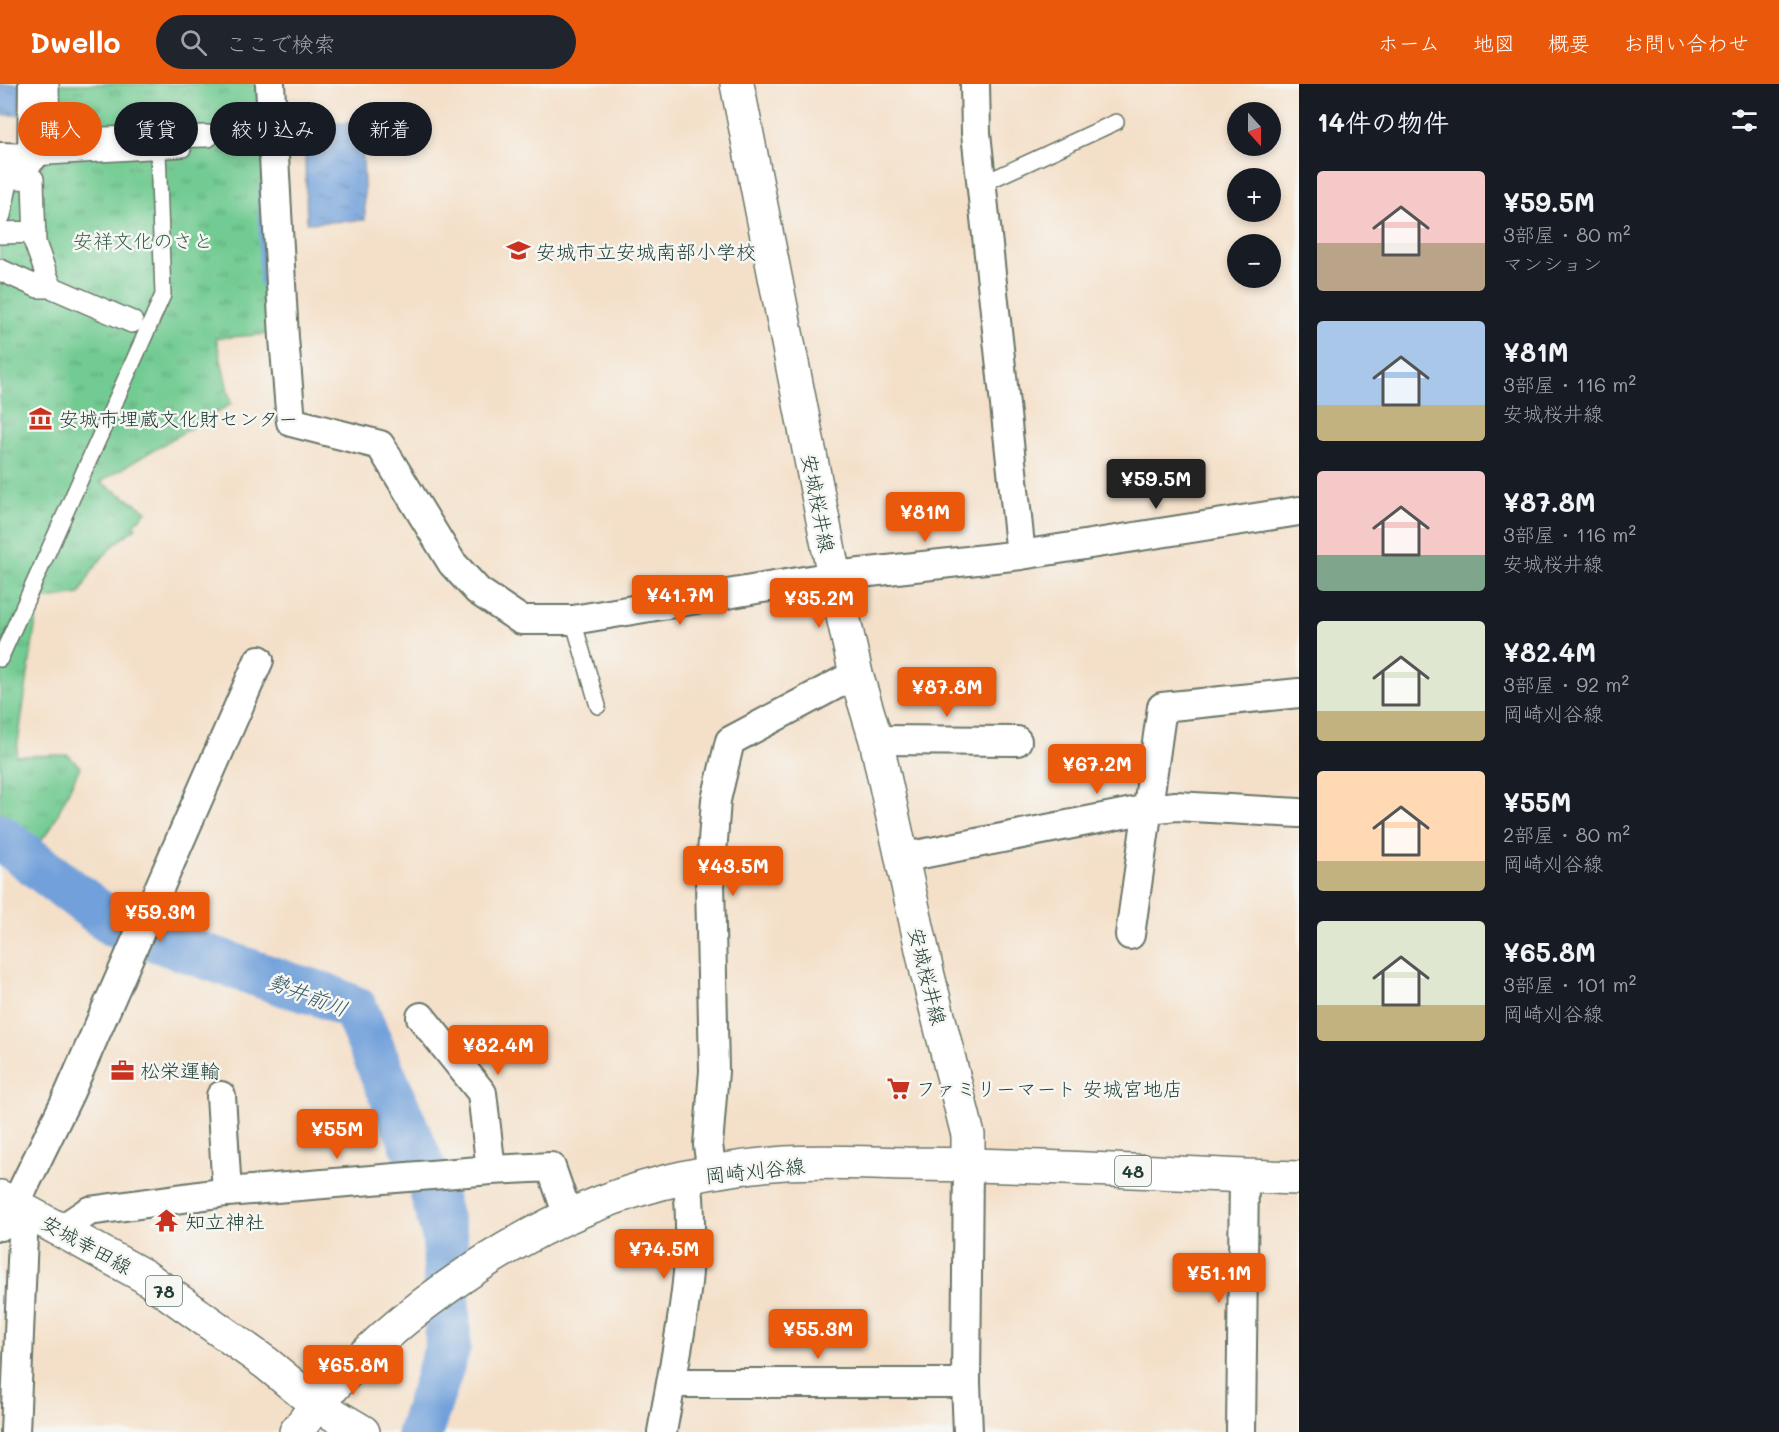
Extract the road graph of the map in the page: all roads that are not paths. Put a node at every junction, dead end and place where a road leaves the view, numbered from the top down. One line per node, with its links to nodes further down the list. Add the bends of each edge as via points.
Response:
1 (33, 84): 10 (street)
2 (48, 84): 7 (street, via 49,139)
3 (270, 84): 22 (street, via 291,422 380,445 452,562 478,591 521,620)
4 (737, 84): 21 (main road, 安城桜井線)
5 (975, 84): 12 (street)
6 (1116, 122): 12 (lane)
7 (208, 136)
8 (114, 153): 10 (lane)
9 (159, 156): 23 (lane, via 163,295)
10 (33, 158): 11 (street)
11 (3, 170): 13 (street); 14 (street, via 33,179)
12 (982, 184): 20 (street)
13 (0, 215)
14 (35, 232): 15 (street); 17 (street, via 35,243)
15 (0, 233)
16 (0, 270): 17 (street, via 38,287)
17 (51, 287): 18 (street)
18 (132, 322)
19 (1299, 511): 20 (street)
20 (1021, 555): 21 (street)
21 (834, 576): 22 (street); 25 (main road, 安城桜井線)
22 (573, 620): 27 (lane)
23 (0, 659)
24 (259, 660): 42 (street, via 69,1094)
25 (855, 674): 28 (main road, 安城桜井線); 38 (street, via 730,741 716,800 710,881 714,1071 708,1145)
26 (1299, 693): 30 (street, via 1162,707)
27 (598, 706)
28 (876, 740): 29 (street); 32 (main road, 安城桜井線)
29 (1017, 741)
30 (1148, 808): 31 (street); 32 (street); 33 (street)
31 (1299, 813)
32 (900, 858): 36 (main road, 安城桜井線, via 968,1135)
33 (1130, 935)
34 (421, 1017): 37 (street, via 482,1093)
35 (221, 1096): 41 (street)
36 (968, 1164): 38 (main road, 岡崎刈谷線 / 48, via 784,1163); 39 (main road, 岡崎刈谷線 / 48); 46 (street)
37 (491, 1170): 41 (street); 43 (street, via 551,1167)
38 (699, 1175): 43 (main road, 岡崎刈谷線 / 48); 45 (street, via 690,1204 690,1255)
39 (1244, 1176): 40 (main road, 岡崎刈谷線 / 48); 53 (street)
40 (1299, 1178)
41 (227, 1192): 44 (street, via 89,1211)
42 (5, 1209): 44 (main road, 安城幸田線 / 78); 48 (street, via 22,1236)
43 (568, 1216): 47 (main road, 岡崎刈谷線 / 48, via 484,1261 417,1309)
44 (62, 1229): 47 (main road, 安城幸田線 / 78, via 144,1276 266,1363)
45 (671, 1383): 46 (street); 51 (street)
46 (966, 1383): 52 (street)
47 (316, 1404): 49 (main road, 岡崎刈谷線 / 48); 50 (main road, 安城幸田線)
48 (15, 1432)
49 (296, 1432)
50 (363, 1432)
51 (662, 1432)
52 (968, 1432)
53 (1241, 1432)

